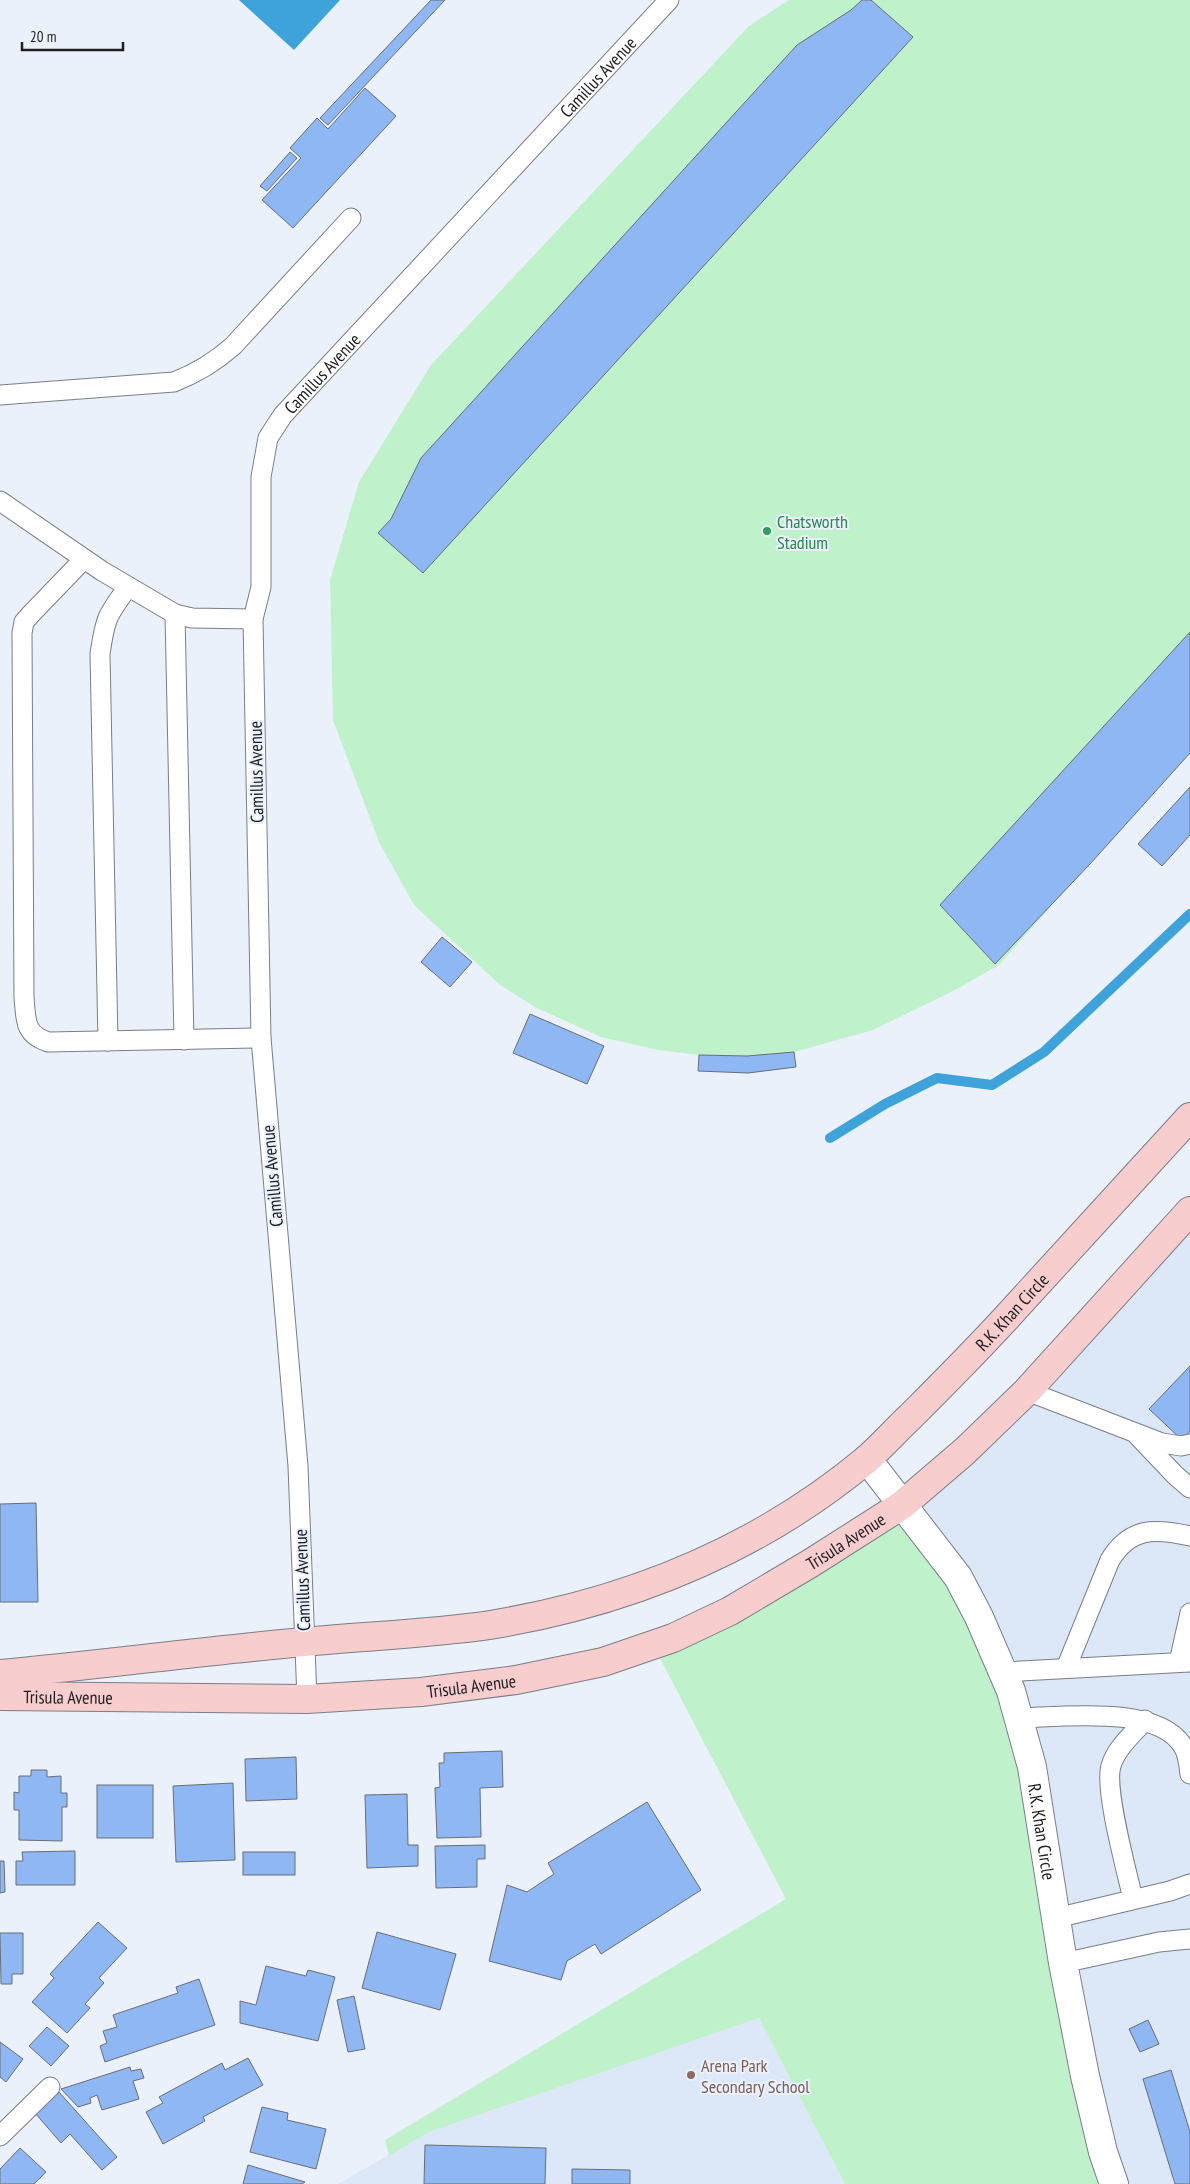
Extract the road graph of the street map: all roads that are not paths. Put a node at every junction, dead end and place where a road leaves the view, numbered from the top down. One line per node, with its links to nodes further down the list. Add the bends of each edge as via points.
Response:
1 (669, 0): 8 (lane, Camillus Avenue, via 278,423 268,438 261,476 261,587)
2 (351, 218): 3 (lane, via 233,346 200,371 174,382)
3 (0, 395)
4 (0, 501): 5 (lane)
5 (84, 559): 6 (lane); 11 (lane, via 24,622 22,633 24,997 29,1027 35,1038 48,1042)
6 (128, 587): 7 (lane); 11 (lane, via 109,613 100,654)
7 (175, 614): 8 (lane, via 192,618); 10 (lane)
8 (253, 619): 9 (lane, Camillus Avenue)
9 (261, 1038): 10 (lane); 22 (lane, Camillus Avenue, via 298,1466)
10 (184, 1040): 11 (lane)
11 (108, 1041)
12 (1190, 1117): 17 (street, R.K. Khan Circle, via 971,1357)
13 (1189, 1214): 14 (street)
14 (1027, 1391): 15 (lane); 19 (street, via 965,1451)
15 (1135, 1432): 16 (lane, via 1162,1443); 18 (lane)
16 (1190, 1444)
17 (867, 1459): 19 (street, R.K. Khan Circle); 22 (street, Trisula Avenue, via 785,1519 738,1546 681,1573 624,1593 565,1610 490,1625)
18 (1190, 1488)
19 (902, 1505): 25 (street, R.K. Khan Circle, via 958,1577); 28 (street, Trisula Avenue, via 730,1611 673,1638 603,1662 516,1680 421,1692)
20 (1190, 1536): 24 (lane, via 1174,1532 1144,1533 1130,1537 1120,1545 1110,1560)
21 (1190, 1613): 23 (lane)
22 (305, 1642): 26 (street, Trisula Avenue); 28 (lane, Camillus Avenue)
23 (1185, 1662): 24 (lane)
24 (1066, 1668): 25 (lane)
25 (1004, 1672): 29 (street, R.K. Khan Circle)
26 (0, 1674)
27 (0, 1696): 28 (street, Trisula Avenue)
28 (307, 1699)
29 (1019, 1718): 30 (lane, via 1094,1716); 34 (street, R.K. Khan Circle, via 1032,1767)
30 (1145, 1720): 31 (lane, via 1169,1730 1178,1739 1186,1749); 33 (lane, via 1116,1754 1109,1776)
31 (1190, 1774)
32 (1190, 1884): 33 (lane)
33 (1133, 1899): 34 (lane)
34 (1056, 1918): 36 (street, R.K. Khan Circle)
35 (1190, 1939): 36 (lane, via 1159,1942)
36 (1063, 1963): 39 (street, R.K. Khan Circle, via 1085,2076)
37 (50, 2087): 38 (lane)
38 (0, 2136)
39 (1114, 2184)

